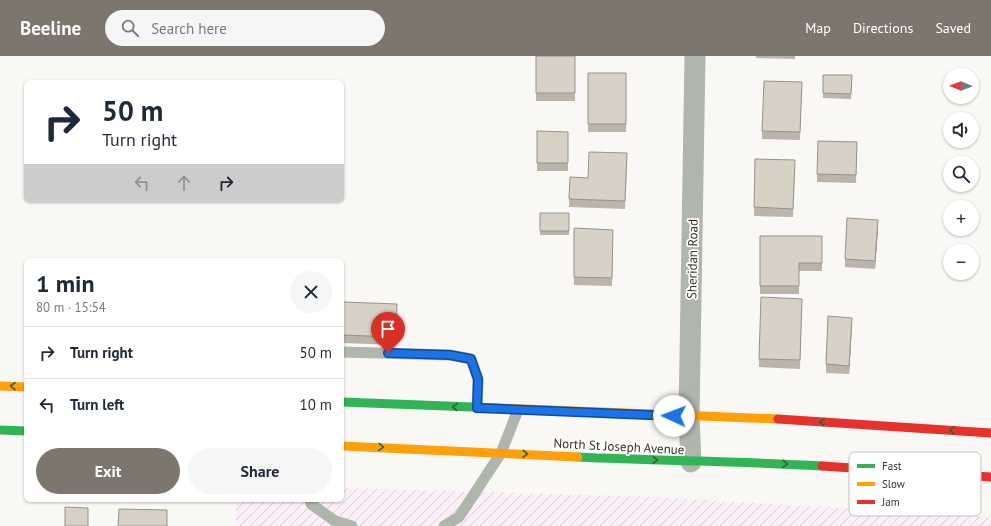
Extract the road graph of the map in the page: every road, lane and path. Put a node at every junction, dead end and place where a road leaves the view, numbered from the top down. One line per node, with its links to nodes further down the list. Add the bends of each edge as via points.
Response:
1 (695, 56): 8 (street, Sheridan Road)
2 (344, 352): 6 (lane, via 450,355 471,359 478,379)
3 (0, 386): 4 (main road, one-way to 3)
4 (24, 386)
5 (344, 402): 6 (main road, one-way to 5)
6 (477, 408): 7 (main road)
7 (518, 410): 8 (main road); 13 (lane)
8 (689, 416): 11 (main road, one-way to 8, via 761,418); 14 (street, Sheridan Road)
9 (0, 430): 10 (main road)
10 (24, 430)
11 (991, 433)
12 (344, 446): 13 (main road, North St Joseph Avenue, one-way to 13)
13 (501, 453): 14 (main road, North St Joseph Avenue, one-way to 14); 20 (lane, via 459,517)
14 (692, 462): 15 (main road, North St Joseph Avenue, one-way to 15, via 754,462)
15 (849, 468)
16 (981, 476): 17 (main road, North St Joseph Avenue, one-way to 17)
17 (991, 477)
18 (310, 502): 19 (lane, via 335,521)
19 (352, 526)
20 (444, 526)

